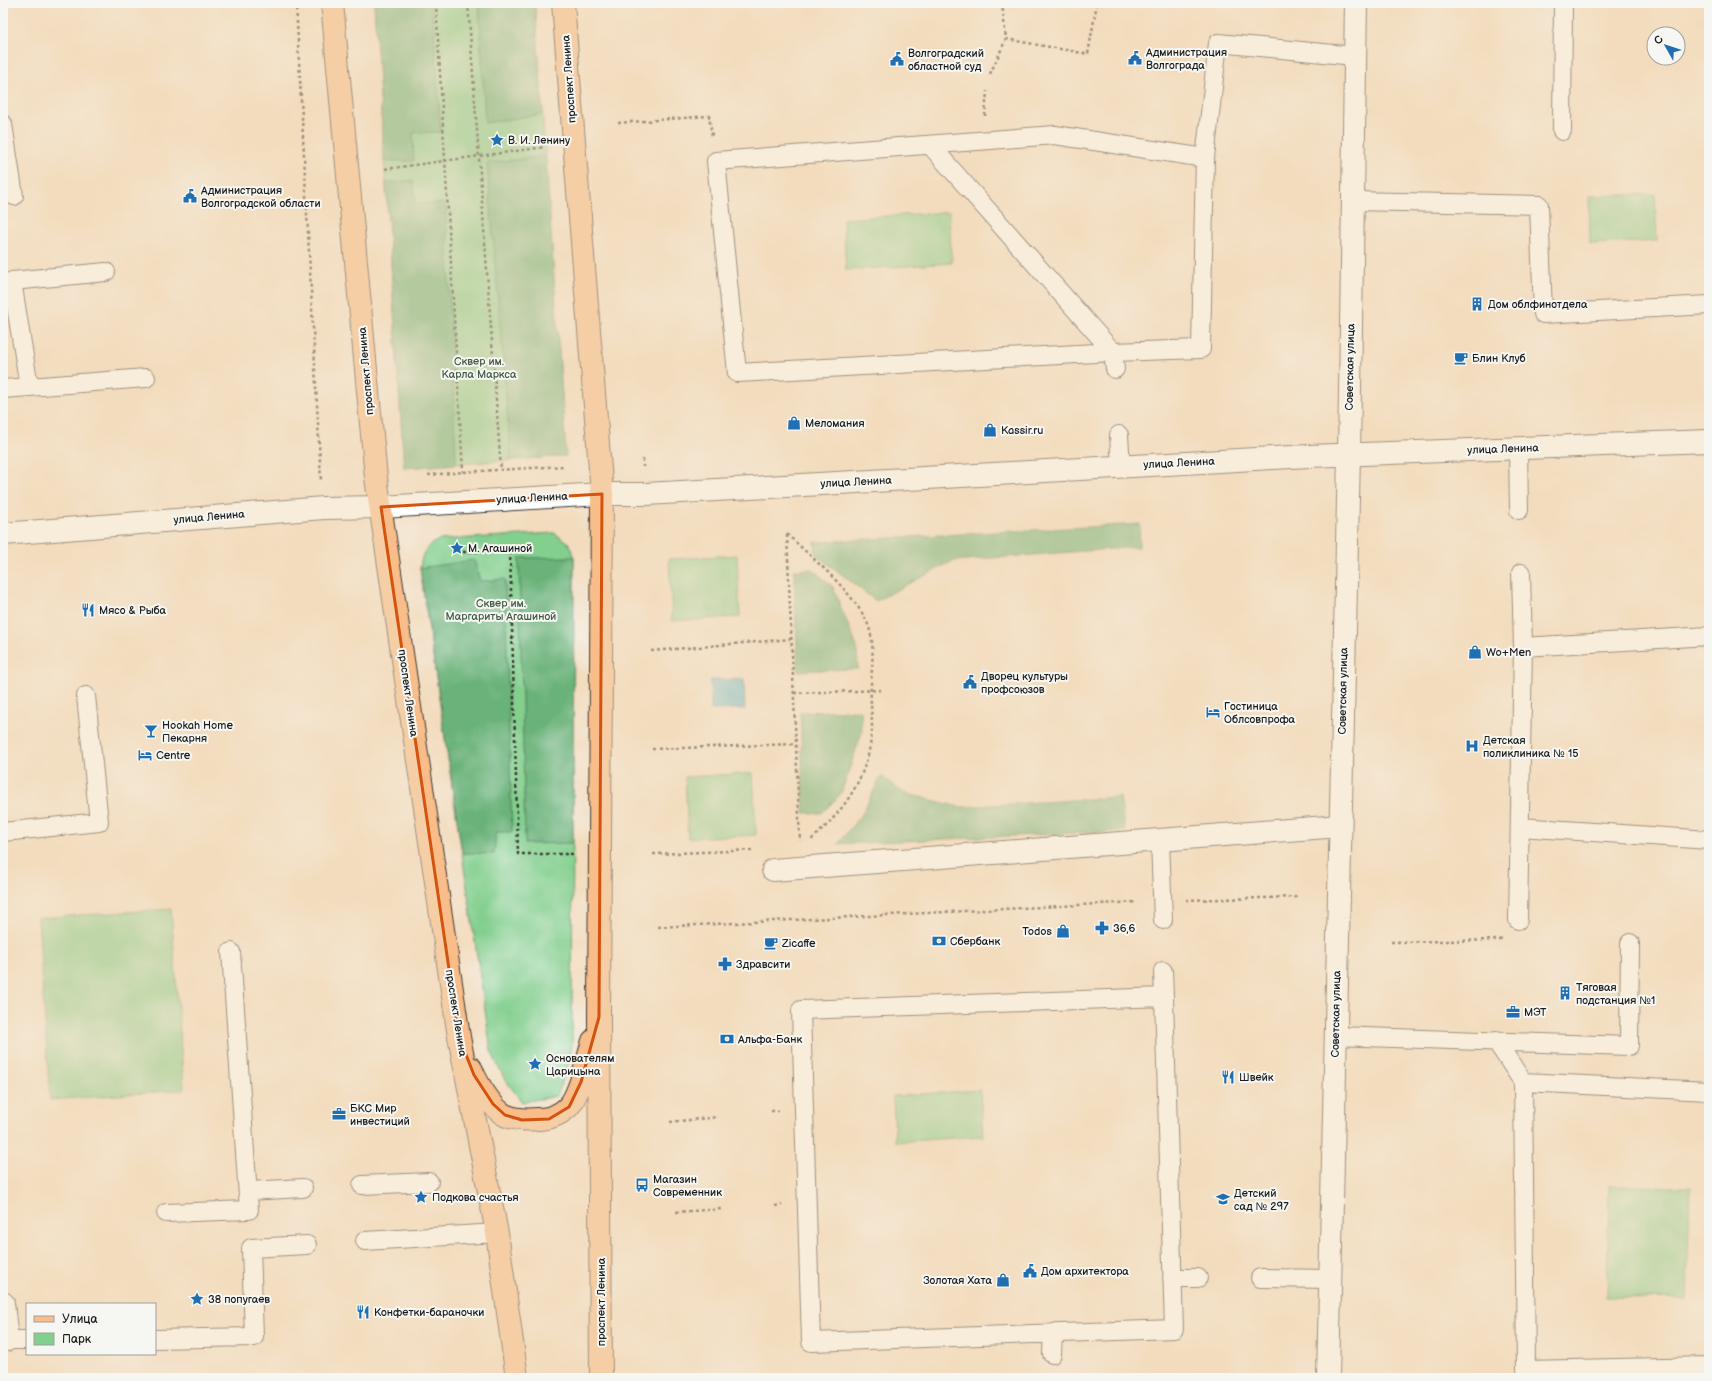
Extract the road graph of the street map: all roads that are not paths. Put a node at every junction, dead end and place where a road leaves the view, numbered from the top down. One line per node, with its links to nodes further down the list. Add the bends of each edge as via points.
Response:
1 (332, 3): 24 (main road, проспект Ленина)
2 (563, 3): 23 (main road, проспект Ленина)
3 (1356, 3): 5 (street, Советская улица)
4 (1563, 3): 7 (lane)
5 (1355, 56): 9 (lane, via 1218,43); 11 (street, Советская улица)
6 (3, 124): 10 (lane)
7 (1562, 131)
8 (930, 145): 9 (lane, via 1055,135); 14 (lane); 14 (lane, via 716,161 737,374)
9 (1205, 158): 14 (lane, via 1201,349)
10 (14, 196)
11 (1353, 201): 13 (lane, via 1539,206 1543,314); 21 (street, Советская улица)
12 (106, 272): 16 (lane, via 12,282)
13 (1709, 305)
14 (1114, 360)
15 (146, 378): 16 (lane)
16 (28, 387): 17 (lane)
17 (3, 389)
18 (1118, 435): 22 (lane)
19 (1709, 440): 20 (street, улица Ленина)
20 (1518, 448): 21 (street, улица Ленина); 25 (lane)
21 (1349, 455): 22 (street, улица Ленина); 31 (street, Советская улица)
22 (1121, 467): 23 (street, улица Ленина, via 662,493)
23 (602, 494): 24 (street, улица Ленина); 43 (main road, проспект Ленина)
24 (381, 507): 26 (street, улица Ленина, via 324,508); 45 (main road, проспект Ленина)
25 (1519, 510)
26 (3, 534)
27 (1521, 573): 29 (lane)
28 (1709, 636): 29 (lane)
29 (1523, 647): 32 (lane)
30 (86, 696): 33 (lane, via 99,822)
31 (1340, 826): 34 (street); 44 (street, Советская улица)
32 (1520, 827): 35 (lane); 38 (lane)
33 (3, 832)
34 (1160, 840): 36 (street, via 801,858); 37 (lane)
35 (1709, 840)
36 (774, 870)
37 (1163, 920)
38 (1518, 920)
39 (1630, 943): 46 (lane, via 1629,1046)
40 (231, 952): 52 (lane)
41 (1164, 971): 42 (lane)
42 (1164, 997): 57 (lane); 62 (lane, via 801,1010 811,1342)
43 (599, 1017): 45 (main road, via 581,1082 569,1106 549,1119 522,1120 506,1115 493,1104 474,1076); 68 (main road, проспект Ленина)
44 (1336, 1036): 46 (lane); 60 (street, Советская улица)
45 (459, 1037): 54 (main road, проспект Ленина)
46 (1496, 1042): 47 (lane)
47 (1523, 1082): 48 (lane); 66 (lane, via 1526,1370)
48 (1709, 1091)
49 (429, 1182): 50 (lane)
50 (362, 1185)
51 (303, 1188): 52 (lane)
52 (248, 1191): 53 (lane, via 248,1210)
53 (166, 1213)
54 (497, 1233): 55 (lane); 67 (main road, проспект Ленина)
55 (365, 1241)
56 (307, 1245): 63 (lane, via 251,1248 254,1338)
57 (1172, 1278): 58 (lane); 62 (lane, via 1174,1329)
58 (1198, 1278)
59 (1260, 1278): 60 (lane)
60 (1331, 1279): 69 (street, Советская улица)
61 (3, 1303): 64 (street)
62 (1053, 1333): 65 (lane)
63 (156, 1338)
64 (12, 1340)
65 (1052, 1354)
66 (1709, 1366)
67 (517, 1378)
68 (601, 1378)
69 (1328, 1378)

